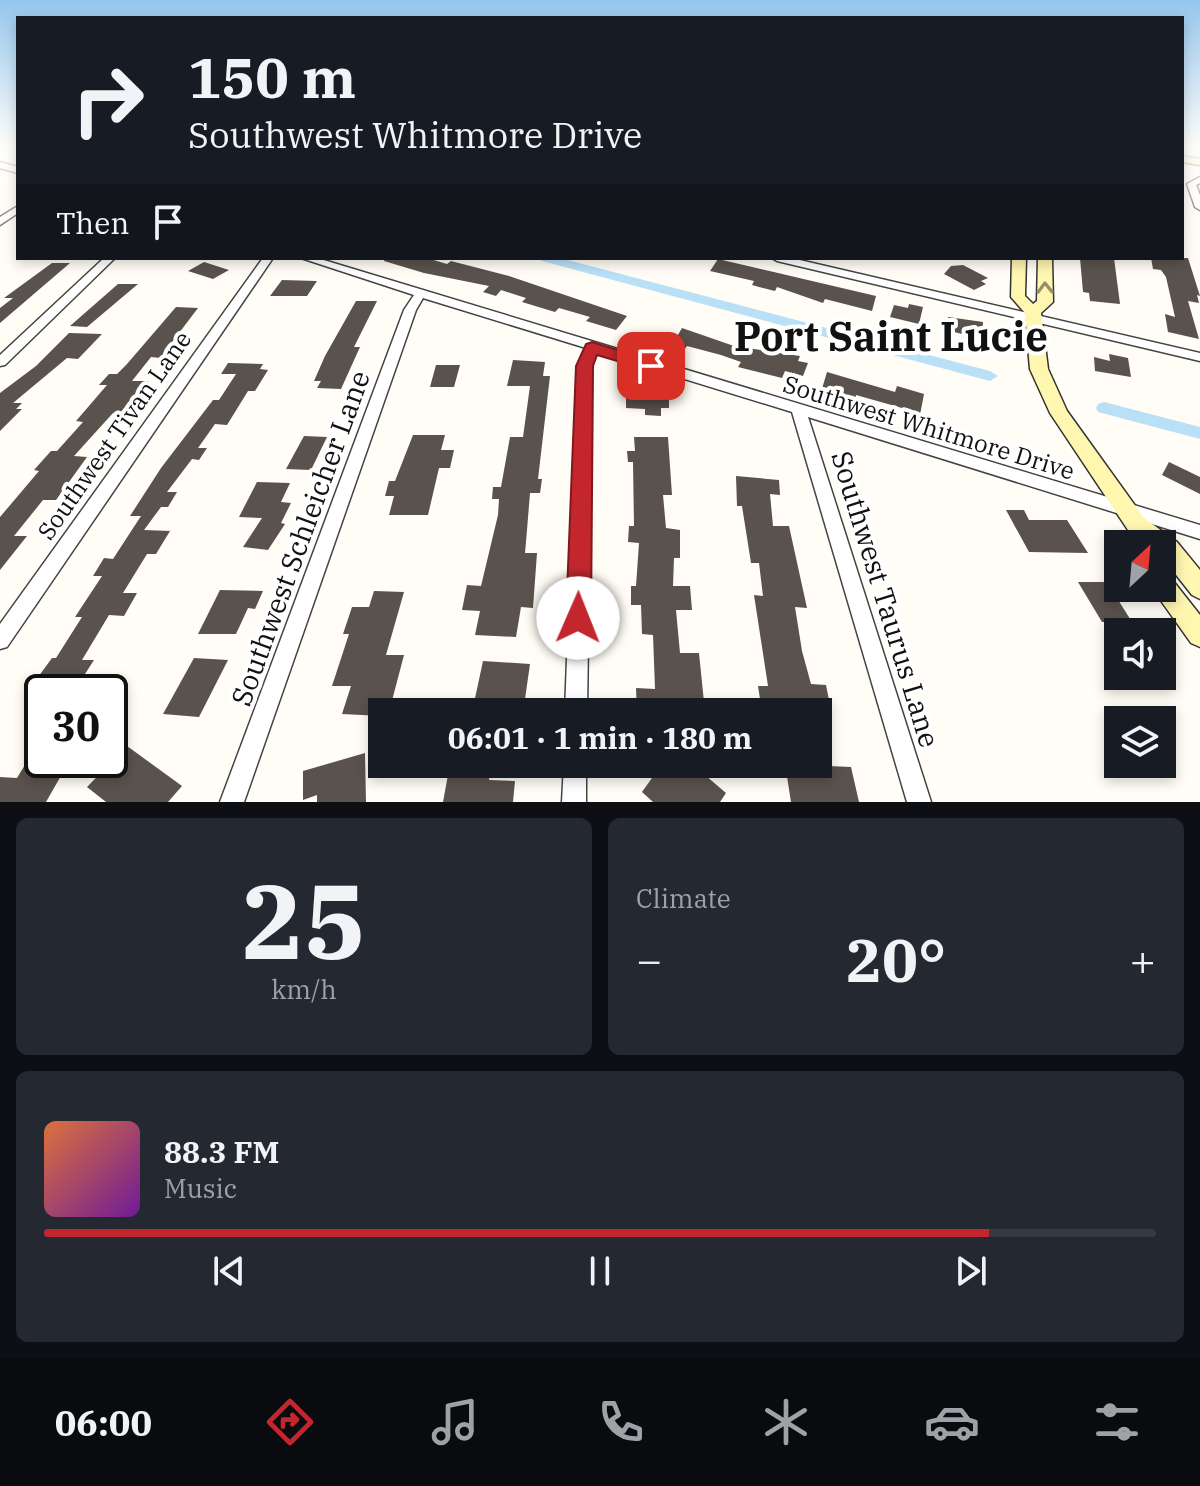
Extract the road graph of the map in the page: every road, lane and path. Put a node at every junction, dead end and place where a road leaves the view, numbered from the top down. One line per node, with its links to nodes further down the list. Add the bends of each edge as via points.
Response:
1 (1192, 185): 2 (street)
2 (1200, 207)
3 (108, 260): 13 (street)
4 (267, 260): 20 (street, Southwest Tivan Lane)
5 (312, 260): 9 (street, Southwest Whitmore Drive)
6 (786, 260): 10 (street)
7 (1019, 260): 10 (main road, via 1018,297)
8 (1045, 260): 10 (main road, one-way to 8, via 1045,302)
9 (420, 294): 11 (street, Southwest Whitmore Drive); 23 (street, Southwest Schleicher Lane)
10 (1033, 315): 12 (street); 15 (main road, via 1039,369 1059,413)
11 (592, 348): 14 (street, Southwest Whitmore Drive); 21 (street, via 585,366)
12 (1200, 357)
13 (0, 362)
14 (799, 412): 15 (street, Southwest Whitmore Drive); 25 (street, Southwest Taurus Lane)
15 (1134, 526): 16 (street, Southwest Whitmore Drive); 17 (main road, via 1169,549)
16 (1200, 532)
17 (1200, 588)
18 (1175, 602): 19 (main road)
19 (1200, 635)
20 (0, 640)
21 (576, 698)
22 (575, 778): 24 (street)
23 (232, 802)
24 (574, 802)
25 (919, 802)

